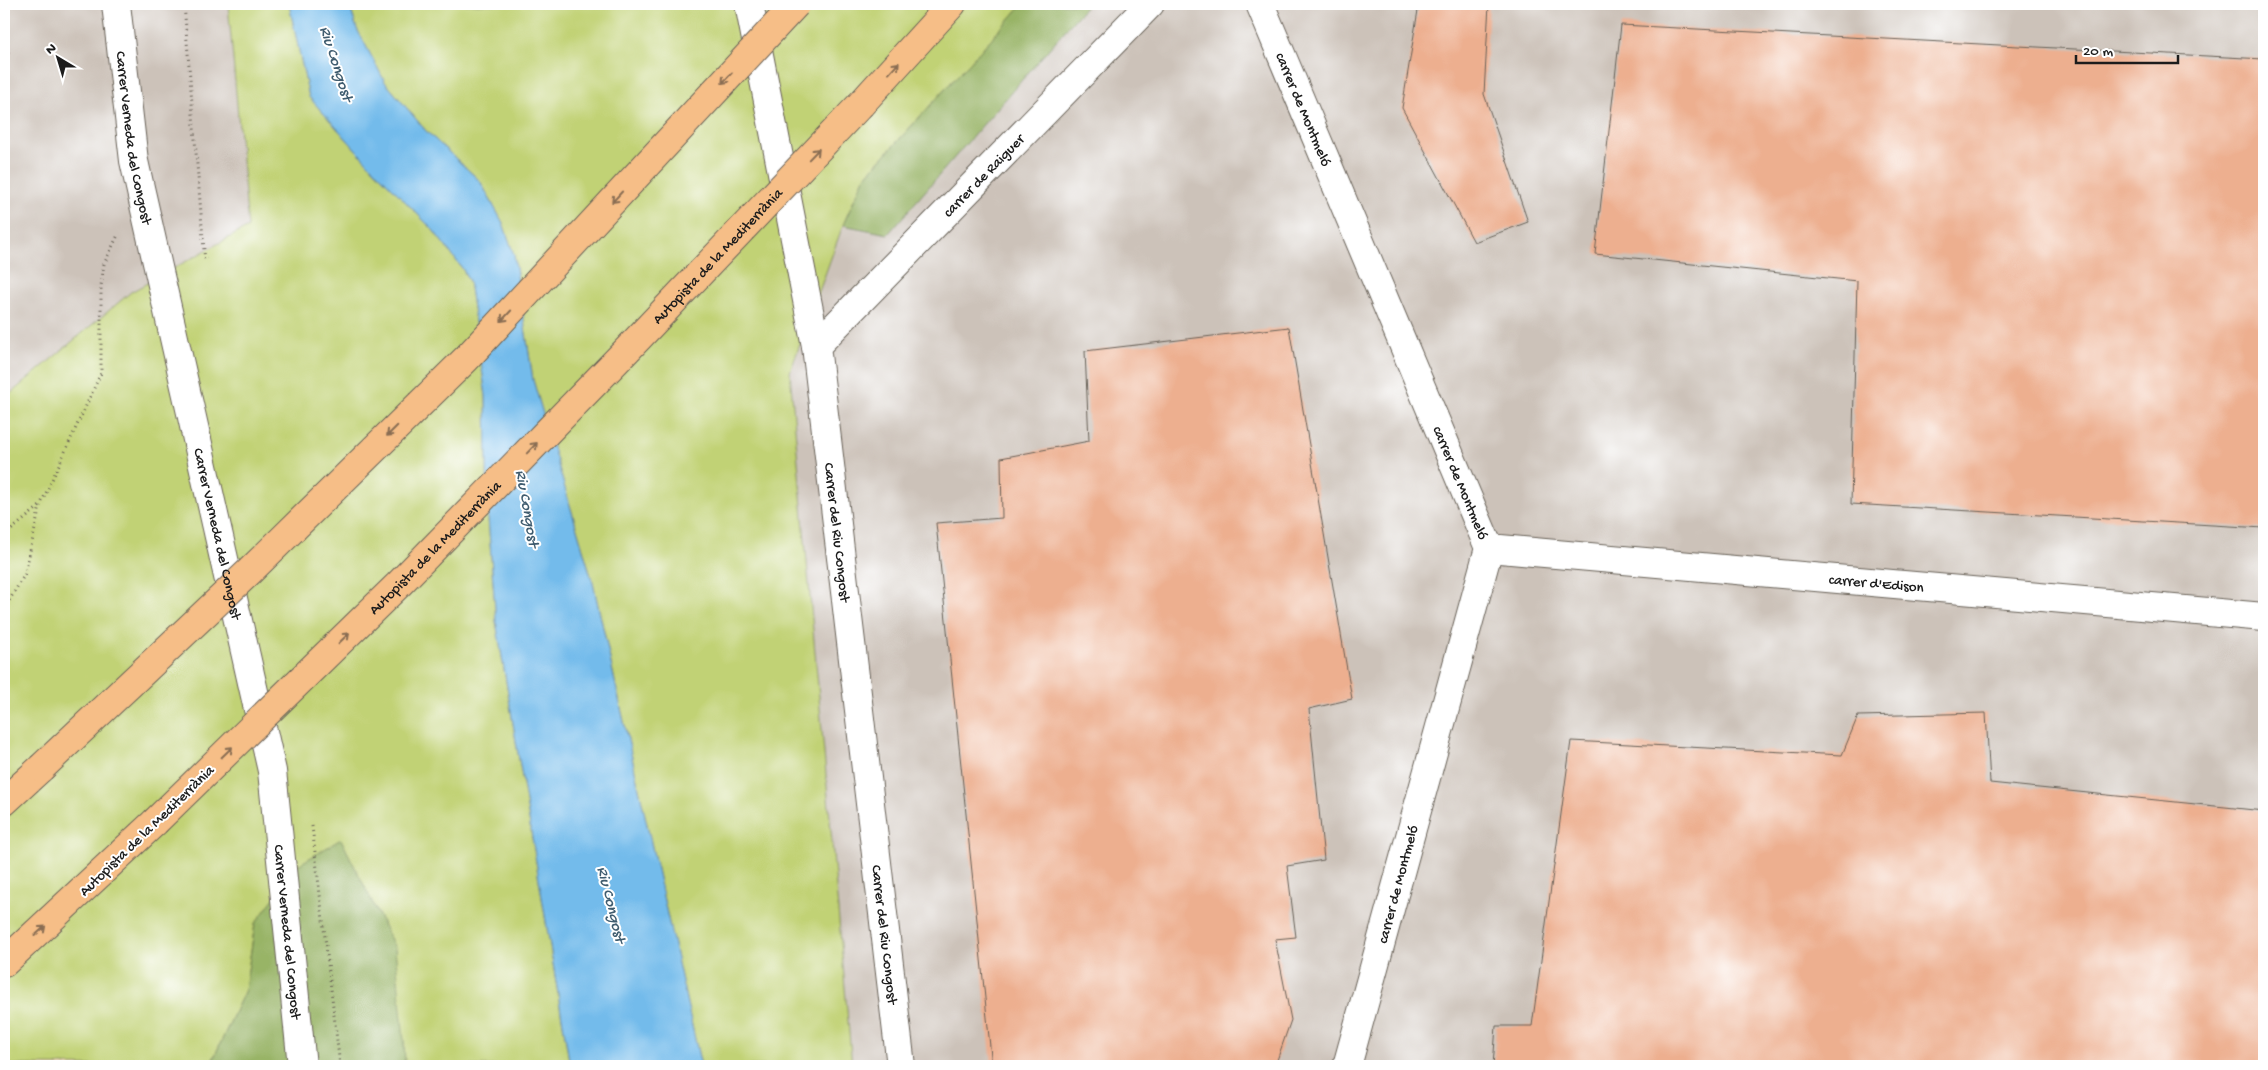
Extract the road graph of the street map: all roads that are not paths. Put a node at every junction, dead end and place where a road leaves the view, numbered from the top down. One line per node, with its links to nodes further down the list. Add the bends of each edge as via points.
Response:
1 (116, 4): 12 (street, Carrer Verneda del Congost, via 134,161 272,771)
2 (749, 4): 7 (street, Carrer del Riu Congost)
3 (796, 4): 10 (highway, one-way to 10, bridge, via 466,359 250,571)
4 (952, 4): 11 (highway, Autopista de la Mediterrània, one-way to 4, bridge, via 398,585 627,350)
5 (1150, 4): 7 (street, carrer de Raiguer)
6 (1260, 4): 8 (street, carrer de Montmeló)
7 (816, 346): 13 (street, Carrer del Riu Congost)
8 (1489, 548): 9 (street, carrer d'Edison); 14 (street, carrer de Montmeló)
9 (2264, 617)
10 (4, 802)
11 (4, 964)
12 (302, 1066)
13 (901, 1066)
14 (1347, 1066)

